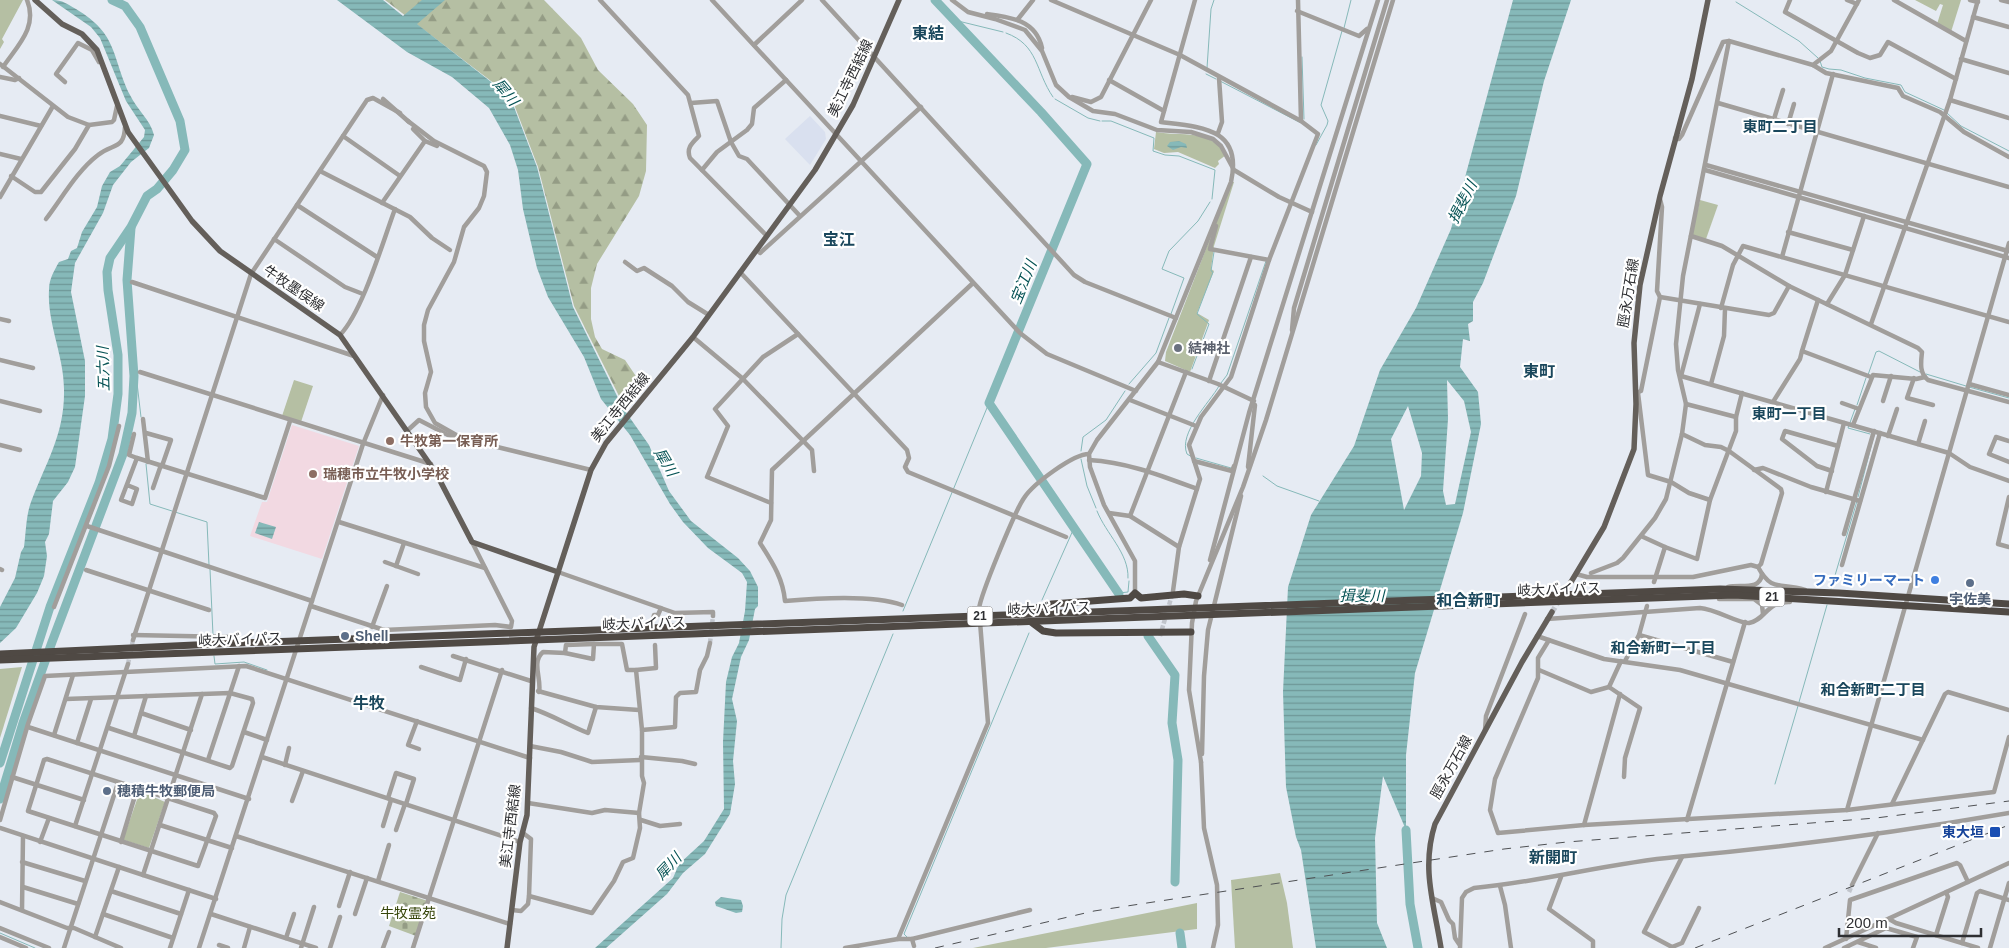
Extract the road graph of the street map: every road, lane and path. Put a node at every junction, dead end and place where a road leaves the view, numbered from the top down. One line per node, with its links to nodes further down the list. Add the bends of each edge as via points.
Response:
1 (27, 0): 43 (street, via 32,13 28,32)
2 (35, 0): 41 (main road, 牛牧墨俣線, via 62,24 91,42)
3 (600, 0): 57 (street, via 688,95)
4 (712, 0): 36 (street)
5 (802, 0): 36 (street)
6 (822, 0): 39 (street)
7 (899, 0): 39 (main road, 美江寺西結線)
8 (952, 0): 27 (street, via 968,12)
9 (1033, 0): 29 (street)
10 (1051, 0): 32 (street)
11 (1151, 0): 32 (street)
12 (1195, 0): 38 (street)
13 (1298, 0): 26 (street)
14 (1378, 0): 31 (street)
15 (1387, 0): 147 (street, via 1294,308)
16 (1393, 0): 147 (street)
17 (1708, 0): 79 (main road, 脛永万石線, via 1692,79)
18 (1790, 0): 34 (street, via 1785,12)
19 (1847, 0): 24 (street)
20 (1894, 0): 35 (street)
21 (1970, 0): 23 (street)
22 (2002, 0): 25 (street)
23 (1978, 1): 28 (street)
24 (1858, 2): 34 (street)
25 (2009, 2)
26 (1297, 10): 31 (street, via 1359,36); 70 (street)
27 (980, 14): 29 (street); 37 (street, via 1025,30)
28 (1973, 17): 30 (street); 35 (street)
29 (1018, 19): 37 (street, via 1033,31)
30 (2009, 27)
31 (1368, 29): 103 (street)
32 (1134, 34): 38 (street); 51 (street)
33 (1729, 41): 42 (street); 58 (street); 79 (street, via 1722,42 1682,135)
34 (1836, 41): 42 (street, via 1831,50); 49 (street, via 1870,58 1880,55 1888,42)
35 (1966, 41): 40 (street)
36 (754, 45): 50 (street)
37 (1042, 52): 54 (street, via 1056,85)
38 (1180, 55): 48 (street); 63 (street)
39 (875, 57): 62 (street); 77 (main road, 美江寺西結線)
40 (1961, 59): 44 (street); 49 (street)
41 (101, 61): 52 (street, via 92,50 78,43 56,74); 61 (main road, 牛牧墨俣線)
42 (1813, 65): 45 (street)
43 (2, 66): 47 (street)
44 (2009, 73)
45 (1833, 74): 66 (street, via 1898,88 1903,96); 75 (street)
46 (0, 77): 47 (street)
47 (19, 78): 60 (street)
48 (1219, 78): 70 (street); 76 (street, via 1222,122)
49 (1956, 79): 56 (street)
50 (786, 80): 77 (street); 81 (street, via 754,108 752,124)
51 (1109, 80): 54 (street, via 1101,97 1093,102); 63 (street)
52 (65, 82)
53 (1783, 90): 68 (street)
54 (1064, 94): 90 (street, via 1093,111 1115,114 1157,130 1202,134 1221,146)
55 (384, 99): 64 (street)
56 (1950, 100): 66 (street); 67 (street)
57 (690, 103): 81 (street, via 717,101); 89 (street, via 699,136 689,145 688,152)
58 (1718, 103): 68 (street); 88 (street)
59 (1794, 104): 71 (street)
60 (53, 106): 72 (street, via 68,117); 73 (street)
61 (117, 106): 72 (street, via 112,122); 74 (main road, 牛牧墨俣線)
62 (921, 107): 86 (street); 142 (street, via 1074,274 1086,282)
63 (1164, 111): 76 (street, via 1161,122 1200,126)
64 (400, 113): 69 (street); 78 (street, via 370,98)
65 (0, 116): 73 (street)
66 (1944, 116): 84 (street, via 1964,132); 87 (street)
67 (2009, 118)
68 (1774, 120): 71 (street)
69 (408, 121): 80 (street); 82 (street, via 429,138)
70 (1302, 121): 99 (street, via 1318,134)
71 (1788, 124): 75 (street)
72 (89, 125): 92 (street, via 80,143 40,192)
73 (41, 126): 85 (street)
74 (127, 128): 107 (street, via 122,142 98,154); 126 (main road, 牛牧墨俣線, via 206,238)
75 (1817, 132): 87 (street); 95 (street)
76 (1218, 133): 90 (street, via 1224,138)
77 (836, 135): 86 (street); 101 (main road, 美江寺西結線)
78 (343, 136): 91 (street); 93 (street)
79 (1675, 138): 97 (main road, 脛永万石線)
80 (425, 140): 82 (street); 93 (street)
81 (730, 142): 89 (street); 101 (street, via 739,156 748,159)
82 (453, 150): 203 (street, via 484,166 487,172 482,202 464,227 454,262 428,310 424,325 431,372 425,393 426,407 435,423)
83 (0, 154): 85 (street)
84 (2009, 157)
85 (21, 159): 92 (street)
86 (860, 162): 104 (street); 129 (street)
87 (1927, 164): 94 (street); 108 (street)
88 (1706, 168): 95 (street); 111 (street)
89 (702, 170): 110 (street)
90 (1234, 170): 99 (street); 106 (street)
91 (320, 171): 98 (street); 100 (street)
92 (11, 176): 96 (street)
93 (400, 176): 98 (street)
94 (2009, 188)
95 (1799, 194): 105 (street); 108 (street); 109 (street)
96 (0, 196)
97 (1660, 196): 133 (street, via 1657,292); 174 (main road, 脛永万石線, via 1637,305 1634,343)
98 (382, 203): 102 (street)
99 (1292, 203): 103 (street); 123 (street)
100 (296, 205): 112 (street); 120 (street)
101 (789, 205): 104 (street); 110 (main road, 美江寺西結線)
102 (395, 209): 114 (street, via 410,217); 120 (street)
103 (1312, 212): 178 (street)
104 (800, 216): 115 (street, via 760,253)
105 (1864, 216): 108 (street); 116 (street)
106 (1218, 217): 118 (street, via 1210,249); 142 (street)
107 (46, 218)
108 (1906, 225): 117 (street); 122 (street); 131 (street)
109 (1788, 232): 116 (street); 121 (street)
110 (766, 236): 115 (main road, 美江寺西結線)
111 (1691, 236): 119 (street, via 1722,246); 135 (street)
112 (274, 239): 126 (street); 132 (street, via 345,287)
113 (2009, 243): 117 (street)
114 (450, 250)
115 (756, 250): 125 (main road, 美江寺西結線)
116 (1853, 250): 127 (street)
117 (2008, 251): 122 (street)
118 (1251, 256): 123 (street); 164 (street)
119 (1739, 256): 121 (street, via 1743,246); 130 (street); 138 (street, via 1733,265)
120 (377, 257): 132 (street)
121 (1782, 257): 127 (street)
122 (2007, 257): 140 (street)
123 (1269, 260): 167 (street, via 1231,377)
124 (625, 262): 139 (street, via 638,271 644,268)
125 (740, 272): 139 (main road, 美江寺西結線); 148 (street)
126 (251, 274): 141 (street); 149 (main road, 牛牧墨俣線)
127 (1845, 275): 131 (street); 137 (street)
128 (132, 282): 141 (street)
129 (973, 282): 169 (street, via 1018,332 1047,354); 173 (street)
130 (1789, 286): 134 (street); 138 (street, via 1774,313 1769,315)
131 (1884, 287): 140 (street); 146 (street)
132 (363, 294): 149 (street, via 348,327)
133 (1660, 297): 135 (street); 174 (street, via 1646,372 1641,392)
134 (1818, 300): 137 (street); 151 (street)
135 (1680, 301): 136 (street); 158 (street, via 1676,353)
136 (1700, 304): 138 (street); 158 (street)
137 (1827, 304): 146 (street)
138 (1723, 308): 165 (street, via 1723,344)
139 (709, 315): 150 (main road, 美江寺西結線)
140 (1988, 316): 145 (street); 166 (street)
141 (236, 317): 152 (street); 171 (street)
142 (1176, 318): 154 (street)
143 (0, 319): 144 (street)
144 (9, 321)
145 (2009, 322)
146 (1871, 324): 161 (street, via 1922,352 1920,365)
147 (1293, 331): 226 (street)
148 (798, 334): 162 (street, via 763,358); 173 (street)
149 (340, 335): 152 (main road, 牛牧墨俣線)
150 (693, 337): 162 (street); 222 (main road, 美江寺西結線, via 618,427)
151 (1802, 351): 160 (street); 180 (street)
152 (356, 356): 172 (main road, 牛牧墨俣線)
153 (0, 360): 155 (street)
154 (1158, 362): 157 (street); 169 (street)
155 (33, 368)
156 (140, 372): 171 (street)
157 (1186, 372): 164 (street); 188 (street)
158 (1681, 376): 165 (street); 183 (street)
159 (1891, 376): 160 (street); 163 (street); 179 (street)
160 (1870, 377): 186 (street)
161 (1924, 377): 163 (street); 168 (street)
162 (742, 378): 205 (street); 240 (street, via 715,409 728,426 707,477)
163 (1914, 378): 184 (street, via 1907,398)
164 (1209, 381): 167 (street)
165 (1711, 384): 170 (street)
166 (1969, 384): 168 (street); 175 (street)
167 (1223, 387): 178 (street); 195 (street)
168 (1967, 390): 181 (street); 213 (street)
169 (1136, 391): 176 (street)
170 (1742, 393): 180 (street); 189 (street)
171 (211, 394): 191 (street); 228 (street)
172 (383, 394): 197 (main road, 牛牧墨俣線); 207 (street)
173 (854, 394): 205 (street); 243 (street, via 906,450 909,458 906,470)
174 (1637, 394): 230 (street, via 1648,475); 265 (main road, 脛永万石線, via 1636,436 1631,460 1604,527)
175 (2009, 395)
176 (1130, 400): 188 (street); 214 (street)
177 (0, 401): 187 (street)
178 (1254, 401): 215 (street); 226 (street)
179 (1883, 401)
180 (1773, 402): 193 (street)
181 (2009, 402)
182 (1842, 403): 186 (street)
183 (1686, 404): 189 (street); 202 (street)
184 (1933, 406)
185 (1896, 408): 204 (street)
186 (1859, 409): 196 (street)
187 (40, 411)
188 (1169, 416): 195 (street); 225 (street)
189 (1736, 417): 212 (street, via 1736,431)
190 (144, 419): 199 (street)
191 (290, 420): 207 (street); 228 (street, via 265,498)
192 (1925, 421): 208 (street)
193 (1844, 423): 196 (street); 210 (street)
194 (119, 426): 245 (street, via 109,466)
195 (1196, 426): 218 (street, via 1189,444)
196 (1853, 426): 198 (street)
197 (408, 430): 203 (street, via 419,420 448,435); 220 (main road, 牛牧墨俣線)
198 (1874, 432): 200 (street); 238 (street)
199 (146, 433): 216 (street); 221 (street, via 171,440)
200 (1880, 433): 204 (street); 239 (street)
201 (134, 434): 216 (street, via 129,455)
202 (1682, 434): 212 (street, via 1705,445); 230 (street)
203 (458, 436): 222 (street, via 483,445)
204 (1888, 436): 208 (street)
205 (803, 441): 224 (street, via 812,450); 240 (street, via 772,470)
206 (2009, 441): 219 (street, via 1996,437 1989,454)
207 (363, 444): 220 (street); 244 (street)
208 (1918, 444): 213 (street)
209 (0, 445): 211 (street)
210 (1838, 446): 227 (street); 227 (street, via 1784,431 1782,439 1817,466)
211 (20, 450)
212 (1729, 451): 223 (street); 237 (street)
213 (1949, 453): 229 (street, via 1970,468); 277 (street)
214 (1089, 454): 217 (street); 243 (street, via 1078,455 1042,480 1023,499)
215 (1238, 458): 218 (street, via 1232,470); 259 (street)
216 (143, 460): 221 (street); 231 (street)
217 (1089, 460): 225 (street); 241 (street)
218 (1194, 461): 234 (street, via 1200,478)
219 (2009, 462)
220 (431, 464): 249 (main road, 牛牧墨俣線)
221 (162, 466): 228 (street); 233 (street)
222 (591, 470): 262 (main road, 美江寺西結線)
223 (1754, 470): 235 (street, via 1763,468); 258 (street, via 1782,493)
224 (814, 471)
225 (1148, 471): 234 (street); 242 (street)
226 (1248, 471): 232 (street)
227 (1832, 471): 235 (street)
228 (186, 473): 254 (street)
229 (2009, 481)
230 (1671, 482): 237 (street); 247 (street, via 1666,499)
231 (127, 485)
232 (1242, 487): 259 (street); 374 (street, via 1210,621)
233 (153, 488)
234 (1197, 490): 251 (street)
235 (1826, 492): 238 (street)
236 (2009, 497): 253 (street, via 1998,544)
237 (1710, 500): 252 (street, via 1697,559)
238 (1854, 500): 239 (street); 246 (street)
239 (1860, 501): 256 (street)
240 (771, 503): 284 (street, via 771,520 760,543 779,574 785,601 888,600)
241 (1109, 513): 242 (street); 274 (street, via 1135,561)
242 (1130, 516): 251 (street)
243 (1015, 517): 248 (street); 299 (street, via 979,605)
244 (338, 522): 250 (street); 282 (street)
245 (87, 526): 254 (street); 286 (street)
246 (1844, 534)
247 (1641, 536): 252 (street); 263 (street, via 1617,563)
248 (1066, 537)
249 (472, 542): 260 (street); 262 (main road)
250 (404, 543): 257 (street); 260 (street)
251 (1179, 547): 272 (street)
252 (1665, 547): 267 (street)
253 (2009, 547)
254 (160, 552): 271 (street); 282 (street)
255 (385, 562): 257 (street)
256 (1842, 565)
257 (396, 566): 264 (street)
258 (1758, 566): 266 (street); 267 (street, via 1743,565 1710,575)
259 (1210, 567): 275 (street)
260 (485, 568): 302 (street, via 512,620 511,627 384,630)
261 (86, 570): 271 (street)
262 (558, 572): 287 (street); 304 (main road, 美江寺西結線)
263 (1591, 572)
264 (418, 574)
265 (1576, 574): 267 (street); 268 (main road, 脛永万石線)
266 (1762, 574): 270 (street, via 1754,585); 273 (street, via 1772,584)
267 (1655, 579)
268 (1571, 582)
269 (388, 588): 302 (street)
270 (1720, 589): 273 (highway, 岐大バイパス / 21); 278 (highway, 岐大バイパス / 21)
271 (148, 590): 289 (street); 311 (street, via 133,638 231,637)
272 (1173, 591)
273 (1813, 592): 277 (highway, 岐大バイパス / 21)
274 (1135, 593): 275 (highway, via 1141,598); 292 (highway, via 1130,598 1052,604)
275 (1198, 596): 305 (street)
276 (1673, 597): 278 (highway, 岐大バイパス / 21); 279 (highway, 岐大バイパス / 21, via 1734,595); 295 (street, via 1754,599 1762,605)
277 (1906, 598): 281 (highway, 岐大バイパス / 21); 285 (street)
278 (1536, 599): 291 (highway, 岐大バイパス / 21)
279 (1822, 600): 285 (highway, 岐大バイパス / 21); 295 (street, via 1775,604)
280 (2009, 600): 281 (highway, 21, via 1970,598)
281 (1966, 602): 283 (highway, 岐大バイパス / 21)
282 (312, 604): 302 (street); 310 (street)
283 (2009, 604)
284 (902, 605)
285 (1904, 606): 294 (highway, 岐大バイパス / 21); 351 (street)
286 (54, 607)
287 (661, 608): 296 (street, via 675,613 713,612); 297 (street)
288 (1647, 609): 298 (street); 301 (street, via 1710,608); 306 (street)
289 (209, 610)
290 (1552, 612): 298 (main road, 脛永万石線)
291 (1174, 613): 292 (highway, 岐大バイパス / 21); 300 (highway, 岐大バイパス / 21)
292 (1018, 614): 299 (highway, 岐大バイパス / 21)
293 (1525, 614): 357 (street, via 1486,716)
294 (2009, 614)
295 (1762, 615): 301 (street)
296 (713, 616)
297 (653, 618)
298 (1547, 619): 307 (main road, 脛永万石線)
299 (980, 620): 300 (highway, 岐大バイパス / 21); 303 (highway, 岐大バイパス / 21); 469 (street, via 988,723)
300 (1031, 622): 305 (highway, via 1043,631 1056,633)
301 (1745, 622): 323 (street)
302 (372, 627)
303 (696, 630): 304 (highway, 岐大バイパス / 21); 308 (highway, 岐大バイパス / 21)
304 (538, 632): 308 (main road, 美江寺西結線); 310 (highway, 岐大バイパス / 21)
305 (1191, 632): 374 (street, via 1190,690)
306 (1639, 635): 322 (street); 323 (street)
307 (1538, 636): 309 (street); 357 (main road, 脛永万石線)
308 (536, 640): 315 (highway, 岐大バイパス / 21); 333 (main road, 美江寺西結線)
309 (1549, 640): 322 (street, via 1604,659); 329 (street, via 1538,658)
310 (299, 642): 311 (highway, 岐大バイパス / 21); 315 (street)
311 (238, 643): 318 (highway, 岐大バイパス / 21)
312 (710, 643): 355 (street, via 696,692 680,693 676,697 675,727)
313 (594, 644): 316 (street, via 566,645); 316 (street, via 593,659); 328 (street, via 622,644 626,670)
314 (655, 645): 328 (street, via 656,668)
315 (297, 650): 318 (highway, 岐大バイパス / 21); 332 (street)
316 (566, 653): 337 (street, via 540,654 536,676)
317 (0, 654): 318 (highway, 岐大バイパス / 21)
318 (57, 655): 320 (highway, 岐大バイパス / 21)
319 (453, 656): 321 (street)
320 (0, 660)
321 (466, 660): 326 (street, via 460,680); 327 (street)
322 (1624, 661): 334 (street, via 1680,670); 335 (street)
323 (1733, 662): 334 (street)
324 (128, 664): 330 (street)
325 (239, 666): 330 (street); 332 (street); 338 (street)
326 (421, 667)
327 (502, 670): 333 (street); 363 (street)
328 (636, 670): 347 (street)
329 (1539, 670): 335 (street, via 1591,692); 403 (street, via 1495,779 1490,815 1498,833)
330 (127, 672): 331 (street); 342 (street)
331 (73, 674): 343 (street); 352 (street, via 43,678)
332 (287, 680): 350 (street); 361 (street)
333 (531, 680): 336 (main road, 美江寺西結線)
334 (1727, 684): 351 (street); 400 (street)
335 (1609, 687): 340 (street)
336 (532, 690): 337 (street); 346 (main road, 美江寺西結線)
337 (539, 692): 345 (street)
338 (230, 693): 339 (street); 356 (street, via 252,699); 373 (street)
339 (202, 694): 341 (street); 354 (street)
340 (1620, 694): 381 (street, via 1640,708 1625,758); 403 (street)
341 (146, 696): 342 (street); 349 (street)
342 (118, 697): 344 (street); 353 (street)
343 (66, 699): 344 (street); 358 (street)
344 (91, 699): 364 (street)
345 (596, 707): 346 (street, via 588,734 553,715); 347 (street)
346 (531, 708): 365 (main road, 美江寺西結線)
347 (640, 710): 355 (street)
348 (2009, 710): 362 (street, via 1948,692)
349 (142, 713): 354 (street); 359 (street)
350 (417, 721): 363 (street); 367 (street, via 408,745)
351 (1870, 725): 362 (street); 393 (street)
352 (28, 727): 358 (street); 380 (street)
353 (109, 728): 359 (street); 368 (street)
354 (191, 730): 369 (street)
355 (642, 730): 372 (street)
356 (244, 732): 361 (street); 373 (street, via 230,768)
357 (1484, 734): 441 (main road, 脛永万石線, via 1432,831 1427,869)
358 (54, 735): 364 (street)
359 (134, 736): 369 (street)
360 (2009, 737): 392 (street, via 1994,792)
361 (267, 740): 370 (street)
362 (1923, 740): 392 (street)
363 (479, 742): 371 (street); 398 (street)
364 (77, 743): 368 (street)
365 (530, 746): 371 (main road, 美江寺西結線); 372 (street, via 592,762)
366 (289, 748): 376 (street)
367 (419, 749)
368 (101, 751): 378 (street); 379 (street)
369 (184, 752): 373 (street); 379 (street)
370 (262, 757): 376 (street); 386 (street)
371 (530, 758): 390 (main road, 美江寺西結線)
372 (641, 758): 375 (street, via 682,760); 394 (street, via 644,783)
373 (208, 760)
374 (1201, 762): 493 (street, via 1204,828 1217,885 1218,925)
375 (694, 764)
376 (285, 765): 377 (street)
377 (303, 771): 387 (street); 389 (street)
378 (93, 774): 382 (street); 383 (street, via 47,759); 388 (street)
379 (176, 775): 385 (street); 386 (street)
380 (12, 777): 383 (street); 397 (street)
381 (1624, 777)
382 (118, 783): 384 (street); 410 (street)
383 (36, 785): 388 (street); 396 (street, via 28,810)
384 (138, 789): 385 (street); 415 (street)
385 (169, 799): 402 (street); 413 (street, via 216,816)
386 (249, 799): 412 (street)
387 (390, 799): 391 (street); 391 (street, via 396,773 414,779); 405 (street)
388 (84, 800): 404 (street)
389 (292, 801)
390 (528, 803): 394 (street, via 592,813 605,810); 408 (main road, 美江寺西結線)
391 (406, 804): 398 (street); 407 (street)
392 (1892, 804): 393 (street)
393 (1847, 810): 400 (street)
394 (639, 813): 399 (street)
395 (2009, 813): 409 (street)
396 (49, 818): 404 (street); 414 (street)
397 (0, 820)
398 (454, 820): 416 (street); 440 (street)
399 (641, 820): 401 (street, via 660,826); 439 (street, via 632,858 623,862 592,913)
400 (1687, 820): 403 (street)
401 (680, 824)
402 (160, 825): 413 (street); 419 (street)
403 (1584, 825)
404 (75, 826): 410 (street)
405 (383, 826)
406 (0, 828): 411 (street)
407 (396, 830)
408 (523, 833): 416 (main road, 美江寺西結線); 439 (street, via 531,839)
409 (1878, 833): 420 (street); 433 (street)
410 (101, 835): 415 (street); 421 (street)
411 (23, 836): 414 (street); 422 (street)
412 (236, 836): 418 (street); 425 (street)
413 (208, 841): 418 (street); 419 (street, via 198,866)
414 (40, 842): 421 (street)
415 (121, 842): 419 (street)
416 (520, 842): 450 (main road, 美江寺西結線)
417 (389, 844): 430 (street)
418 (232, 848): 442 (street)
419 (151, 851): 426 (street)
420 (1682, 857): 427 (street); 448 (street, via 1644,932 1672,947 1682,943)
421 (93, 859): 424 (street); 429 (street)
422 (22, 862): 429 (street); 435 (street)
423 (2009, 864): 431 (street)
424 (120, 867): 426 (street); 437 (street)
425 (350, 872): 428 (street); 446 (street)
426 (144, 875): 436 (street)
427 (1561, 877): 434 (street); 496 (street, via 1549,909 1593,941)
428 (367, 878): 430 (street); 456 (street)
429 (85, 881): 445 (street)
430 (378, 881): 440 (street)
431 (1968, 882): 438 (street); 470 (street, via 1957,863 1849,897)
432 (2009, 883): 443 (street)
433 (1852, 885)
434 (1500, 886): 478 (street, via 1474,888 1466,892 1462,898); 495 (street)
435 (23, 887): 445 (street); 449 (street)
436 (189, 890): 442 (street); 453 (street)
437 (111, 891): 452 (street); 453 (street)
438 (1946, 892): 458 (street); 464 (street, via 1948,896)
439 (529, 896): 450 (street, via 528,904 521,911)
440 (430, 898): 459 (street); 490 (street)
441 (1432, 898): 478 (street, via 1441,902 1453,924); 494 (main road, 脛永万石線)
442 (216, 899): 454 (street)
443 (2007, 899): 474 (street, via 1980,891 1977,893); 502 (street)
444 (0, 902): 449 (street)
445 (78, 904): 462 (street)
446 (339, 906)
447 (314, 907): 476 (street)
448 (1699, 908)
449 (22, 910): 462 (street)
450 (512, 910): 459 (main road, 美江寺西結線)
451 (1030, 910): 471 (street)
452 (103, 914): 466 (street); 467 (street)
453 (181, 914): 467 (street)
454 (211, 914): 460 (street); 484 (street)
455 (294, 914): 468 (street)
456 (355, 914)
457 (340, 917): 488 (street)
458 (1889, 919): 464 (street); 470 (street)
459 (510, 924): 491 (main road, 美江寺西結線)
460 (250, 927): 468 (street); 486 (street)
461 (0, 928): 480 (street)
462 (70, 928): 466 (street); 481 (street)
463 (389, 932): 489 (street)
464 (1936, 936): 474 (street)
465 (0, 937): 479 (street)
466 (95, 937): 482 (street)
467 (173, 938): 483 (street)
468 (286, 938): 476 (street)
469 (898, 938): 471 (street); 492 (street)
470 (1846, 939): 472 (street)
471 (912, 940): 477 (street)
472 (1840, 942): 497 (street); 498 (street)
473 (1858, 942): 498 (street); 499 (street); 500 (street, via 1886,928 1917,937)
474 (1962, 943): 501 (street)
475 (219, 945): 485 (street)
476 (301, 946): 487 (street)
477 (914, 946)
478 (1459, 946)
479 (26, 948)
480 (49, 948)
481 (64, 948)
482 (121, 948)
483 (170, 948)
484 (199, 948)
485 (228, 948)
486 (244, 948)
487 (316, 948)
488 (330, 948)
489 (383, 948)
490 (413, 948)
491 (507, 948)
492 (845, 948)
493 (1213, 948)
494 (1441, 948)
495 (1511, 948)
496 (1593, 948)
497 (1825, 948)
498 (1844, 948)
499 (1876, 948)
500 (1913, 948)
501 (1978, 948)
502 (1990, 948)

